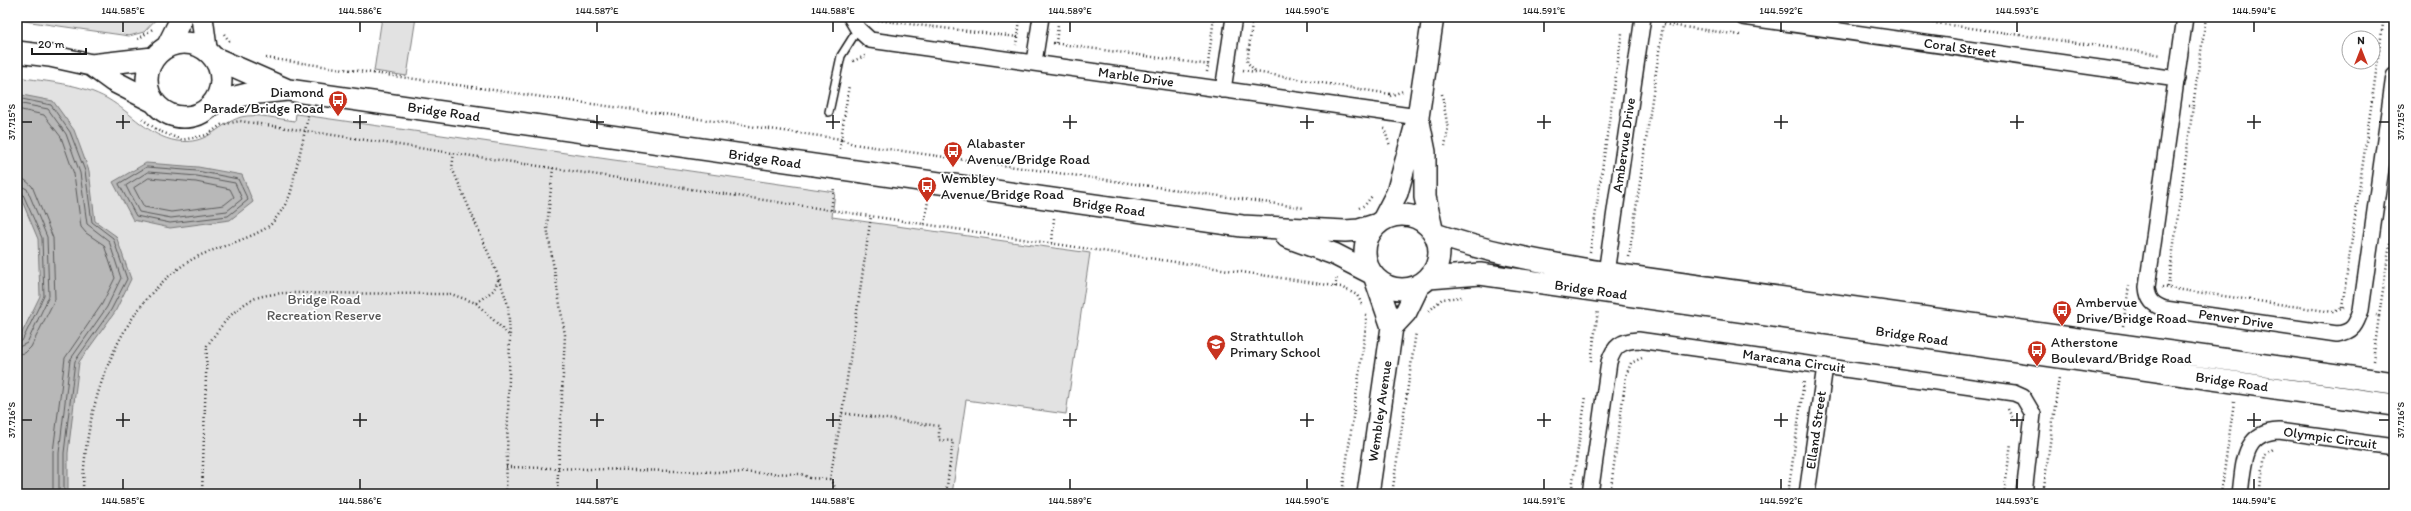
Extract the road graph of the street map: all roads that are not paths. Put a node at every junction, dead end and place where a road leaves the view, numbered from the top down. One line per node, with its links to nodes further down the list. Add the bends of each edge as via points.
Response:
1 (182, 17): 11 (street)
2 (202, 17): 12 (street)
3 (1041, 17): 13 (street)
4 (1234, 17): 18 (street)
5 (1433, 17): 22 (street)
6 (1643, 17): 26 (street, Ambervue Drive)
7 (1743, 17): 16 (street, Coral Street)
8 (2186, 17): 16 (street, Penver Drive)
9 (854, 23): 13 (street, Marble Drive, via 870,40); 21 (lane, Marble Drive, via 841,56)
10 (17, 52): 14 (street)
11 (161, 52): 12 (street, via 181,42 194,43); 14 (street); 19 (street, via 148,69 147,80)
12 (210, 53): 17 (street, Bridge Road); 20 (street, via 220,68 222,80)
13 (1034, 62): 18 (street, Marble Drive)
14 (91, 65): 19 (street, via 113,81)
15 (2394, 76): 16 (street, Penver Drive, via 2360,310 2355,326 2350,331 2337,334 2165,309 2151,302 2147,284)
16 (2177, 80)
17 (288, 90): 20 (street, Bridge Road, via 248,94); 24 (street, Bridge Road)
18 (1223, 90): 22 (street, Marble Drive)
19 (154, 102): 20 (street, via 162,110 184,117 207,110)
20 (215, 102)
21 (830, 112)
22 (1418, 117): 23 (street, via 1398,188); 25 (street, via 1425,152 1425,197)
23 (1381, 222): 24 (street, Bridge Road, via 1345,232); 25 (street, via 1393,216 1409,216 1424,222); 27 (street, via 1371,232 1365,252)
24 (1242, 226): 27 (street, Bridge Road, via 1306,242)
25 (1433, 232): 26 (street, Bridge Road, via 1466,246 1499,254); 28 (street, via 1438,243 1438,262)
26 (1606, 273): 31 (street, Bridge Road)
27 (1373, 275): 28 (street, via 1385,285 1396,289 1408,289); 29 (street, Wembley Avenue)
28 (1424, 282): 29 (street, via 1406,312); 32 (street, Bridge Road, via 1480,274)
29 (1392, 327): 34 (street, Wembley Avenue)
30 (1826, 366): 35 (street, Maracana Circuit, via 1638,340 1626,340 1618,344 1609,362); 36 (street, Elland Street); 37 (street, Maracana Circuit, via 2014,393 2023,398 2033,414 2034,424)
31 (2394, 383)
32 (2394, 405)
33 (2394, 447): 38 (street, Olympic Circuit, via 2279,430 2267,431 2250,445)
34 (1368, 494)
35 (1590, 494)
36 (1807, 494)
37 (2024, 494)
38 (2240, 494)

